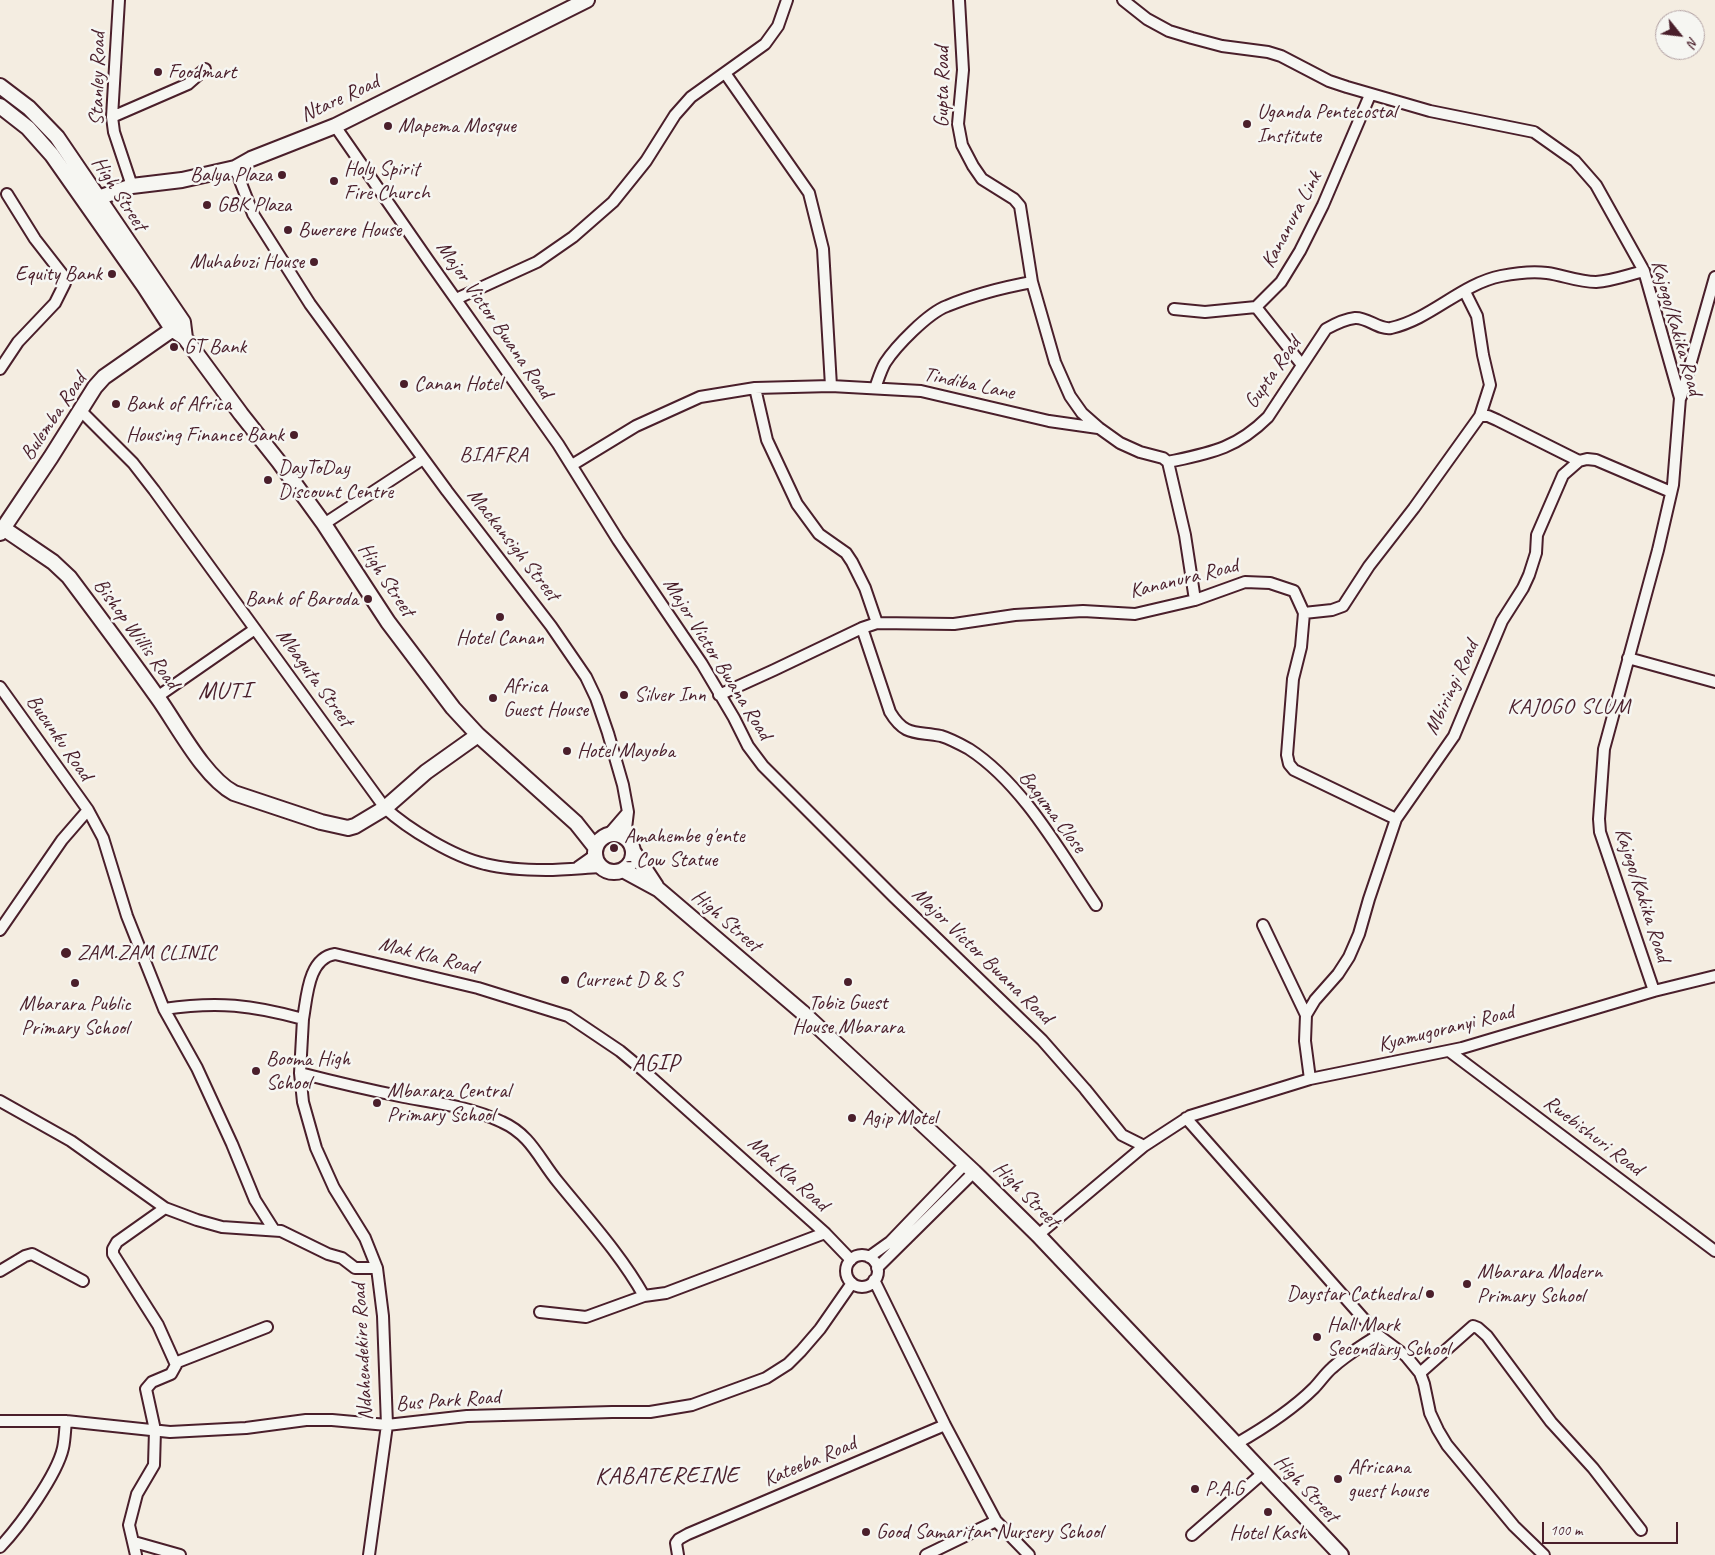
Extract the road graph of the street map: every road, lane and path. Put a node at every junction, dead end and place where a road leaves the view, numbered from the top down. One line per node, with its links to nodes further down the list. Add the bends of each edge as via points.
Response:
1 (119, 0): 11 (street, Stanley Road)
2 (587, 0): 12 (main road, Ntare Road)
3 (786, 0): 7 (street, via 778,26 765,44)
4 (960, 0): 21 (street, Gupta Road, via 963,70 958,124 962,145 982,179 1020,206)
5 (1123, 0): 9 (street, Kajogo/Kakika Road, via 1169,31 1222,46 1281,56 1329,80)
6 (205, 69): 11 (street, via 188,84)
7 (725, 73): 23 (street, via 691,97 675,115 646,161 612,202 573,237 537,262); 29 (street, via 809,193 823,249)
8 (0, 86): 13 (main road, High Street, via 43,120)
9 (1370, 95): 19 (street, Kajogo/Kakika Road, via 1534,132 1575,161 1596,185); 24 (street, Kananura Link, via 1300,251 1281,282)
10 (0, 106): 14 (main road, High Street, via 28,128)
11 (112, 117): 16 (street, Stanley Road)
12 (335, 126): 15 (main road, Ntare Road); 23 (street, Major Victor Bwana Road)
13 (64, 147): 14 (main road); 18 (main road, High Street)
14 (52, 155): 26 (main road, High Street, via 144,286)
15 (235, 168): 16 (main road, Ntare Road, via 182,180); 36 (street, Mackansigh Street, via 253,214 291,275)
16 (132, 186): 18 (main road, Ntare Road)
17 (7, 194): 28 (street, via 35,239 63,275 65,283 55,303 18,342)
18 (98, 198): 26 (main road, High Street)
19 (1644, 271): 22 (street, Gupta Road, via 1596,282 1537,272 1500,276 1476,284); 32 (street, Kajogo/Kakika Road)
20 (1715, 277): 32 (street)
21 (1032, 282): 31 (street, via 939,310 893,351); 35 (street, Gupta Road, via 1055,362 1070,396 1082,413)
22 (1465, 292): 27 (street, Gupta Road, via 1403,324 1388,328 1356,318 1340,322 1326,329); 34 (street, via 1477,316 1490,385)
23 (456, 299): 39 (street, Major Victor Bwana Road)
24 (1256, 308): 25 (street, via 1205,312); 27 (street)
25 (1174, 309)
26 (177, 326): 33 (main road, Bulemba Road, via 104,377); 41 (main road, High Street)
27 (1302, 365): 38 (street, Gupta Road, via 1268,417 1258,426 1230,446)
28 (0, 369)
29 (831, 386): 30 (street, Tindiba Lane); 31 (street, Tindiba Lane)
30 (755, 388): 39 (street, Tindiba Lane, via 700,397 636,426); 45 (street, via 767,440 794,497 819,534 846,553 852,562)
31 (875, 388): 35 (street, Tindiba Lane, via 921,391 1049,421)
32 (1680, 398): 40 (street, Kajogo/Kakika Road)
33 (80, 410): 42 (main road, Bulemba Road); 47 (street, Mbaguta Street, via 132,463)
34 (1480, 416): 37 (street, via 1497,420); 44 (street, via 1343,606)
35 (1099, 428): 38 (street, Gupta Road, via 1140,452)
36 (423, 459): 41 (street); 56 (street, Mackansigh Street, via 551,626 586,677 608,733)
37 (1579, 460): 40 (street, via 1596,460); 57 (street, Mbiringi Road, via 1563,475 1556,490 1538,535 1530,574 1502,621 1454,736)
38 (1168, 462): 43 (street)
39 (572, 465): 51 (street, Major Victor Bwana Road)
40 (1672, 492): 48 (street, Kajogo/Kakika Road)
41 (324, 524): 53 (main road, High Street, via 388,622 453,708)
42 (1, 529): 52 (main road, Bishop Willis Road, via 53,562 69,577)
43 (1195, 600): 44 (street, Kananura Road, via 1244,582 1270,582 1294,591); 45 (street, Kananura Road, via 1135,614 1083,611 1015,614 954,624)
44 (1304, 613): 57 (street, via 1301,647 1293,678 1288,764 1294,770)
45 (877, 623): 46 (street, Kananura Road)
46 (862, 628): 51 (street, Kananura Road); 65 (street, Baguma Close, via 897,724 909,732 958,742 1006,780 1030,808)
47 (255, 629): 52 (street); 54 (street, Mbaguta Street)
48 (1628, 658): 49 (street); 69 (street, Kajogo/Kakika Road, via 1604,749 1598,819)
49 (1715, 682)
50 (0, 687): 55 (street, Bucunku Road)
51 (719, 694): 78 (street, Major Victor Bwana Road, via 763,766 1042,1040 1122,1135)
52 (157, 697): 54 (main road, Bishop Willis Road, via 204,765 234,793 306,818 348,828)
53 (478, 735): 54 (main road, Bishop Willis Road, via 426,772); 58 (main road, High Street)
54 (385, 808): 62 (street, Mbaguta Street, via 419,834 485,865 515,869 577,868)
55 (88, 810): 67 (street, via 62,840); 70 (street, via 103,838 127,916)
56 (628, 812): 59 (street); 60 (street, Mackansigh Street)
57 (1396, 819): 71 (street, Mbiringi Road, via 1349,957)
58 (576, 823): 59 (main road, High Street); 62 (main road, High Street)
59 (608, 835): 60 (main road); 62 (main road, via 600,840)
60 (625, 837): 61 (main road)
61 (633, 851): 63 (main road, via 633,859); 64 (main road, High Street)
62 (597, 857): 63 (main road, via 611,872)
63 (623, 870): 64 (main road, High Street)
64 (658, 889): 79 (main road, High Street, via 802,1012)
65 (1096, 905)
66 (1263, 925): 71 (street)
67 (0, 930)
68 (1715, 976): 69 (street, Kyamugoranyi Road)
69 (1654, 991): 73 (street, Kyamugoranyi Road)
70 (164, 1009): 72 (street, via 230,1004 267,1009); 81 (street, via 197,1068 255,1200)
71 (1306, 1015): 75 (street, via 1305,1041)
72 (303, 1019): 74 (street, Mak Kla Road); 82 (street, Mak Kla Road, via 312,975 319,962 335,954 478,988 568,1016 644,1071)
73 (1449, 1051): 75 (street, Kyamugoranyi Road); 84 (street, Rwebishuri Road)
74 (300, 1073): 87 (street, Mak Kla Road, via 303,1102 316,1148 334,1188 365,1238); 93 (street, via 476,1111 513,1128 533,1145)
75 (1310, 1079): 77 (street, Kyamugoranyi Road)
76 (0, 1101): 80 (street, Ndahendekire Road, via 71,1141)
77 (1186, 1118): 78 (street, Kyamugoranyi Road); 96 (street)
78 (1144, 1146): 83 (street, Kyamugoranyi Road)
79 (970, 1168): 83 (main road, High Street); 85 (street, via 890,1242); 88 (street)
80 (165, 1208): 81 (street, Ndahendekire Road, via 222,1227); 97 (street, via 117,1242 113,1254 158,1324)
81 (274, 1230): 87 (street, Ndahendekire Road, via 342,1258 355,1268)
82 (825, 1233): 86 (street, Mak Kla Road); 93 (street, via 666,1293)
83 (1038, 1235): 104 (main road, High Street)
84 (1713, 1247)
85 (869, 1257): 86 (street, via 858,1256); 88 (street)
86 (850, 1260): 92 (street, via 846,1272)
87 (377, 1268): 101 (street, Ndahendekire Road, via 383,1316)
88 (877, 1268): 90 (street)
89 (0, 1271): 91 (street, via 32,1254)
90 (874, 1280): 92 (street, via 864,1286); 102 (street)
91 (83, 1281)
92 (852, 1283): 101 (street, Bus Park Road, via 820,1329 788,1364 766,1378 692,1405 650,1412 467,1416)
93 (644, 1296): 94 (street, via 586,1317)
94 (540, 1312)
95 (267, 1327): 97 (street)
96 (1378, 1335): 98 (street, via 1406,1356); 104 (street, via 1331,1369 1282,1415)
97 (175, 1363): 103 (street, via 171,1374 147,1387)
98 (1420, 1373): 107 (street, via 1473,1326 1478,1328); 118 (street, via 1430,1412 1447,1445 1514,1526)
99 (66, 1420): 100 (street, Bus Park Road); 103 (street, Bus Park Road); 110 (street, via 59,1460 37,1500)
100 (0, 1421)
101 (387, 1425): 103 (street, Bus Park Road, via 306,1420 216,1431); 113 (street, Ndahendekire Road)
102 (945, 1425): 106 (street); 114 (street, Kateeba Road, via 688,1534 676,1543)
103 (156, 1430): 109 (street, via 154,1465 137,1494 129,1525)
104 (1236, 1444): 105 (main road, High Street)
105 (1264, 1473): 108 (street); 117 (main road, High Street)
106 (996, 1521): 115 (street); 116 (street)
107 (1641, 1530)
108 (1192, 1535)
109 (134, 1542): 111 (street); 112 (street)
110 (0, 1546)
111 (136, 1555)
112 (180, 1555)
113 (369, 1555)
114 (678, 1555)
115 (926, 1555)
116 (1029, 1555)
117 (1341, 1555)
118 (1544, 1555)

